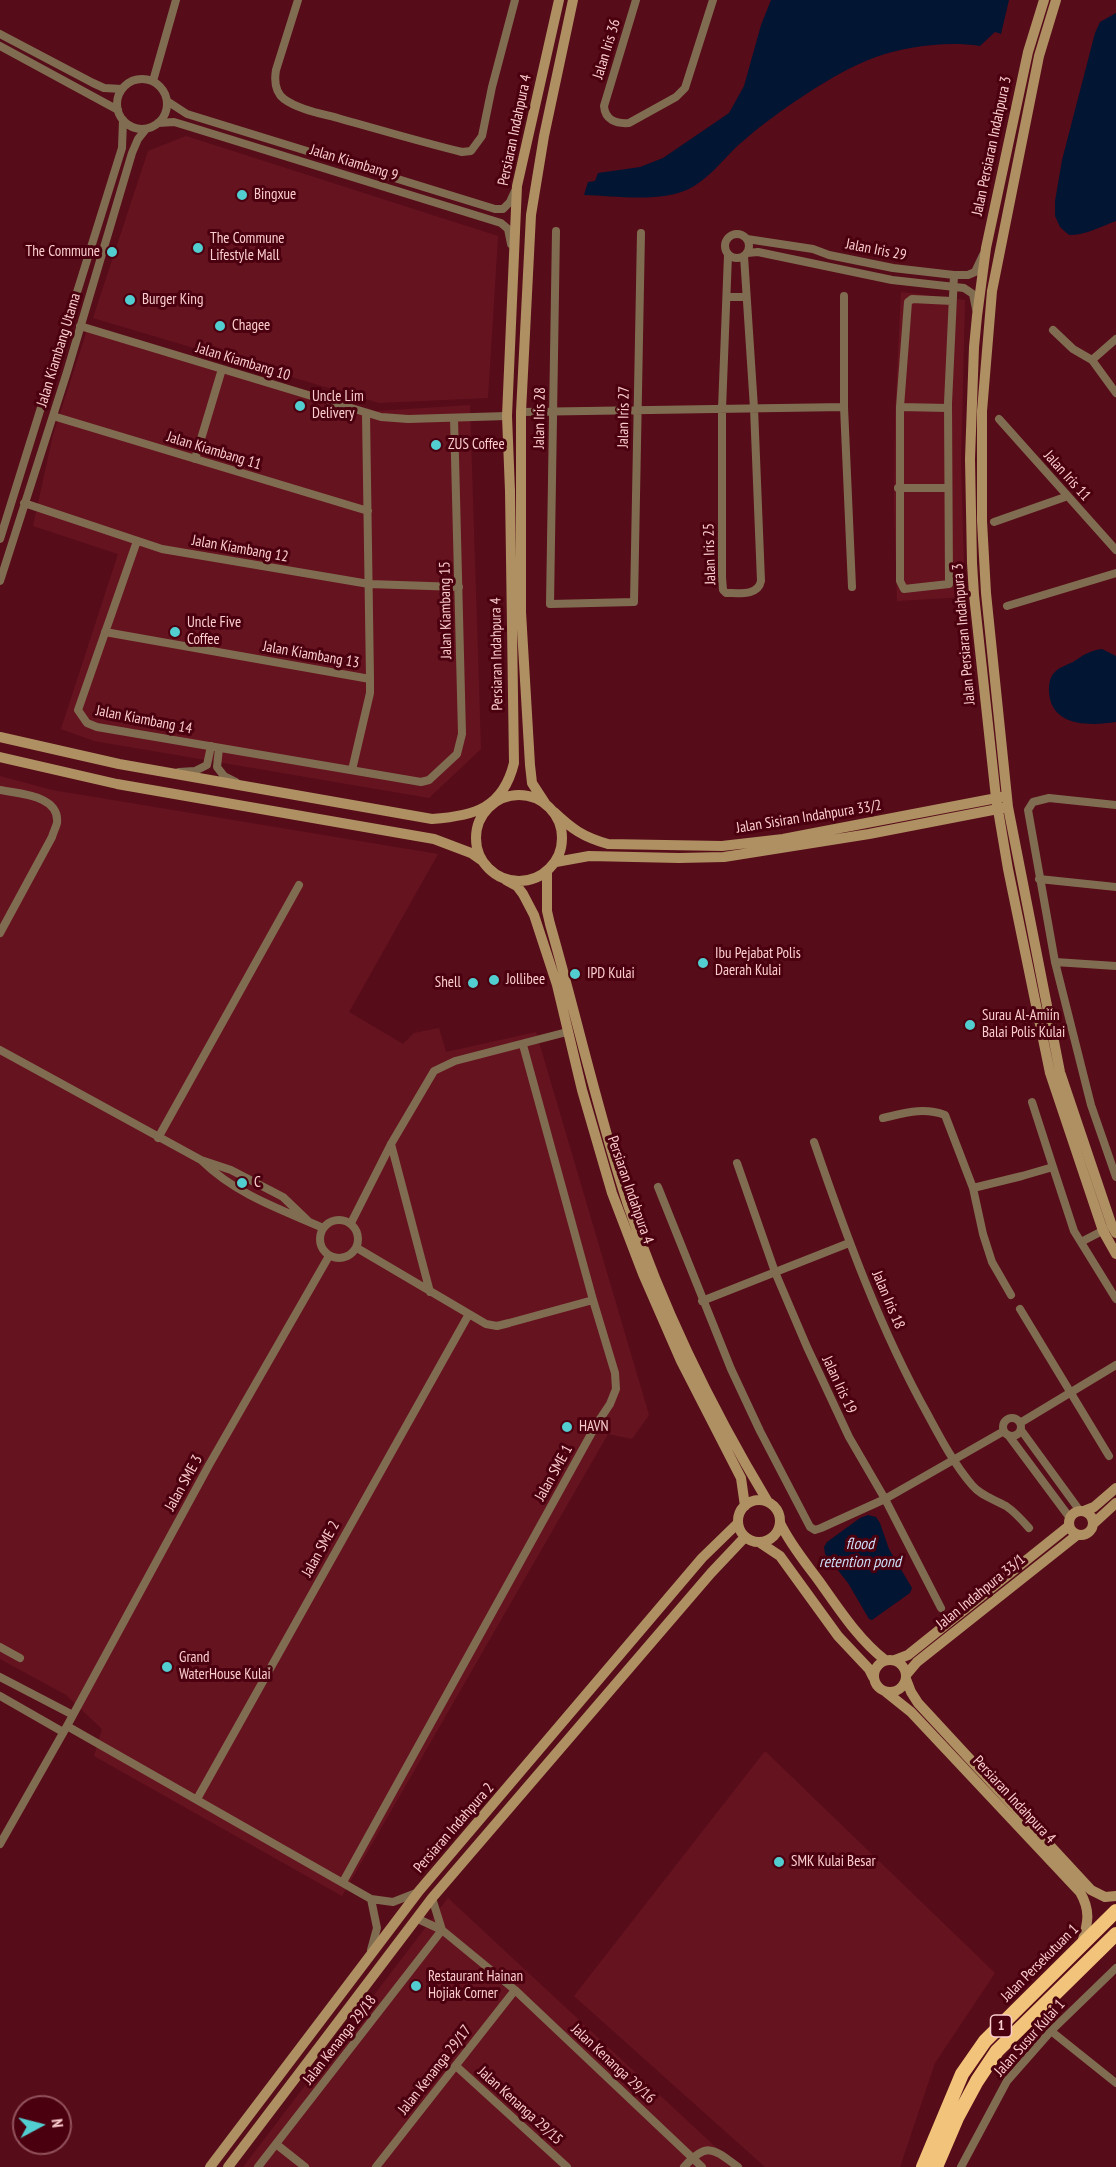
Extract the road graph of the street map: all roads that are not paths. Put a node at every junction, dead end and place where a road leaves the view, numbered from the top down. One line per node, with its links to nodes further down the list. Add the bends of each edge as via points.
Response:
1 (176, 0): 12 (street)
2 (298, 0): 3 (street, via 274,81 283,99 462,152 471,151 482,136)
3 (515, 0)
4 (559, 0): 19 (street, Persiaran Indahpura 4)
5 (573, 0): 46 (street, Persiaran Indahpura 4, via 531,215)
6 (636, 0): 7 (street, Jalan Iris 36, via 604,106 612,120 628,123 678,95 686,85)
7 (713, 0)
8 (1044, 0): 23 (street, Jalan Persiaran Indahpura 3, via 1028,52)
9 (1056, 0): 80 (street, Jalan Persiaran Indahpura 3, via 1039,56 999,249 983,376 982,520)
10 (0, 34): 13 (street, via 104,88)
11 (0, 46): 15 (street)
12 (153, 81): 13 (street, via 133,81); 14 (street)
13 (122, 89): 15 (street)
14 (167, 101): 17 (street); 19 (street, Jalan Kiambang 9, via 187,114 495,209 503,209 510,202)
15 (118, 110): 16 (street)
16 (123, 120): 18 (street); 60 (street, Jalan Kiambang Utama, via 122,148)
17 (158, 123): 18 (street); 26 (street, Jalan Kiambang 9, via 174,122 501,223 508,229)
18 (146, 129): 34 (street, Jalan Kiambang Utama, via 132,153)
19 (517, 186): 26 (street, Persiaran Indahpura 4)
20 (556, 231): 47 (street, Jalan Iris 28)
21 (641, 233): 45 (street, Jalan Iris 27)
22 (747, 239): 24 (street, via 741,234 730,236 725,247); 25 (street); 27 (street, Jalan Iris 29, via 813,249 893,268)
23 (986, 248): 27 (street, Jalan Iris 29, via 975,272); 33 (street, Jalan Persiaran Indahpura 3)
24 (728, 255): 25 (street); 30 (street, Jalan Iris 25)
25 (746, 255): 28 (street, Jalan Iris 29, via 758,252 892,280); 31 (street, Jalan Iris 25)
26 (514, 261): 50 (street, Persiaran Indahpura 4)
27 (954, 275): 28 (street)
28 (953, 287): 32 (street); 33 (street, Jalan Iris 29, via 973,294)
29 (844, 296): 40 (street)
30 (728, 297): 31 (street); 44 (street, Jalan Iris 25)
31 (746, 297): 42 (street, Jalan Iris 25)
32 (952, 301): 41 (street, via 908,300); 43 (street)
33 (977, 316): 80 (street, Jalan Persiaran Indahpura 3, via 970,459 972,563)
34 (80, 326): 38 (street, Jalan Kiambang 10); 49 (street, Jalan Kiambang Utama)
35 (1053, 330): 37 (street)
36 (1116, 339): 37 (street)
37 (1092, 360): 39 (street)
38 (222, 369): 48 (street, Jalan Kiambang 10); 53 (street)
39 (1116, 393)
40 (844, 407): 42 (street); 67 (street)
41 (900, 407): 43 (street); 54 (street)
42 (754, 408): 44 (street); 44 (street, Jalan Iris 25, via 760,588 726,593 722,577)
43 (948, 408): 55 (street)
44 (722, 409): 45 (street)
45 (637, 410): 47 (street); 68 (street, Jalan Iris 27, via 634,602)
46 (521, 412): 47 (street); 81 (street, Persiaran Indahpura 4, via 521,612 530,765 532,783)
47 (553, 412): 68 (street, Jalan Iris 28)
48 (366, 414): 51 (street, Jalan Kiambang 10, via 408,419); 58 (street)
49 (53, 416): 53 (street, Jalan Kiambang 11); 57 (street, Jalan Kiambang Utama)
50 (507, 416): 51 (street, Jalan Kiambang 10); 82 (street, Persiaran Indahpura 4, via 514,763 510,779)
51 (454, 418): 66 (street, Jalan Kiambang 15)
52 (999, 420): 56 (street, Jalan Iris 11)
53 (195, 459): 58 (street, Jalan Kiambang 11)
54 (898, 488): 55 (street); 55 (street, via 900,580 904,589 948,584)
55 (948, 488)
56 (1068, 496): 59 (street); 62 (street, Jalan Iris 11)
57 (24, 503): 61 (street, Jalan Kiambang 12); 64 (street, Jalan Kiambang Utama)
58 (368, 511): 65 (street)
59 (994, 522)
60 (0, 539)
61 (136, 541): 65 (street, Jalan Kiambang 12, via 162,549); 70 (street, Jalan Kiambang 14)
62 (1116, 550)
63 (1116, 573): 69 (street)
64 (0, 581)
65 (369, 584): 66 (street, Jalan Kiambang 12); 71 (street)
66 (459, 587): 77 (street, Jalan Kiambang 15, via 461,745 457,754 429,780)
67 (852, 587)
68 (550, 604)
69 (1007, 606)
70 (105, 632): 71 (street, Jalan Kiambang 13); 73 (street, Jalan Kiambang 14, via 78,710 87,723)
71 (370, 679): 75 (street)
72 (0, 737): 76 (street)
73 (215, 747): 75 (street, Jalan Kiambang 14); 76 (street, via 204,768); 78 (street, via 219,770)
74 (0, 757): 85 (street, via 117,784 434,839)
75 (352, 770): 77 (street, Jalan Kiambang 14)
76 (168, 772): 78 (street)
77 (421, 782)
78 (243, 786): 82 (street, via 432,819 454,817)
79 (0, 790): 92 (street, via 44,800 54,809 57,822)
80 (1002, 802): 84 (street, Jalan Sisiran Indahpura 33/2, via 722,846 608,844 576,832); 86 (street, Jalan Sisiran Indahpura 33/2, via 868,834 724,857 589,856); 112 (street, Jalan Persiaran Indahpura 3, via 1028,973 1050,1073)
81 (545, 803): 82 (street, via 518,794); 84 (street)
82 (491, 805): 85 (street, via 476,830)
83 (1116, 805): 88 (street, via 1049,798 1033,802 1028,810)
84 (554, 812): 86 (street, via 562,837)
85 (481, 860): 89 (street)
86 (556, 862): 87 (street)
87 (547, 872): 89 (street, via 520,882); 134 (street, Persiaran Indahpura 4, via 550,924 635,1224 689,1354)
88 (1038, 879): 91 (street); 93 (street)
89 (506, 880): 95 (street, Persiaran Indahpura 4, via 517,886 532,909 557,985)
90 (299, 885): 100 (street)
91 (1116, 887)
92 (0, 933)
93 (1055, 962): 94 (street); 106 (street, via 1091,1105)
94 (1116, 966)
95 (567, 1032): 96 (street); 136 (street, Persiaran Indahpura 4, via 610,1184 643,1274 681,1361 741,1478)
96 (523, 1045): 102 (street, via 455,1061 434,1071); 122 (street, Jalan SME 1)
97 (0, 1050): 100 (street)
98 (1032, 1102): 105 (street)
99 (883, 1118): 108 (street, via 916,1110 945,1115)
100 (158, 1138): 103 (street)
101 (814, 1142): 114 (street, Jalan Iris 18)
102 (392, 1144): 110 (street); 119 (street)
103 (201, 1160): 109 (street, via 238,1190); 109 (street, via 231,1170 283,1197)
104 (737, 1163): 118 (street, Jalan Iris 19)
105 (1053, 1167): 108 (street); 113 (street, via 1065,1208)
106 (1116, 1177)
107 (658, 1186): 123 (street)
108 (973, 1188): 120 (street, via 992,1262)
109 (308, 1221): 111 (street)
110 (351, 1223): 111 (street, via 336,1220); 115 (street, via 357,1230)
111 (323, 1228): 117 (street, via 321,1243)
112 (1112, 1228): 113 (street); 116 (street, Jalan Persiaran Indahpura 3)
113 (1081, 1242): 121 (street)
114 (849, 1243): 118 (street); 131 (street, Jalan Iris 18, via 913,1388)
115 (357, 1248): 117 (street, via 345,1258); 119 (street)
116 (1116, 1254)
117 (330, 1256): 154 (street, Jalan SME 3, via 208,1465)
118 (775, 1272): 123 (street); 133 (street, Jalan Iris 19, via 849,1437)
119 (430, 1292): 125 (street)
120 (1011, 1295)
121 (1116, 1299)
122 (593, 1300): 125 (street, via 497,1326); 158 (street, Jalan SME 1, via 615,1373 616,1389 610,1404)
123 (702, 1301): 133 (street, via 760,1431 810,1527 821,1528)
124 (1020, 1309): 127 (street)
125 (469, 1314): 156 (street, Jalan SME 2)
126 (1116, 1365): 127 (street)
127 (1071, 1392): 128 (street); 130 (street)
128 (1020, 1427): 129 (street, via 1015,1436); 129 (street, via 1016,1419 1008,1420 1004,1424); 137 (street)
129 (1006, 1433): 131 (street); 141 (street)
130 (1109, 1456)
131 (954, 1460): 133 (street); 142 (street, Jalan Iris 18, via 984,1496 1004,1505)
132 (1116, 1488): 137 (street, via 1094,1507)
133 (885, 1498): 145 (street, Jalan Iris 19)
134 (768, 1502): 136 (street, via 756,1500); 139 (street, via 777,1510)
135 (1116, 1503): 140 (street)
136 (745, 1506): 138 (street)
137 (1082, 1511): 140 (street, via 1091,1516); 141 (street)
138 (738, 1523): 143 (street); 159 (street, Persiaran Indahpura 2, via 702,1558)
139 (780, 1523): 144 (street, via 773,1537); 148 (street, Persiaran Indahpura 4, via 863,1639)
140 (1093, 1524): 141 (street, via 1088,1533)
141 (1072, 1526): 148 (street, Jalan Indahpura 33/1, via 908,1655); 151 (street, Jalan Indahpura 33/1, via 917,1662)
142 (1029, 1528)
143 (745, 1537): 144 (street); 161 (street, Persiaran Indahpura 2)
144 (759, 1542): 150 (street, Persiaran Indahpura 4, via 780,1556)
145 (941, 1608)
146 (0, 1647): 147 (street)
147 (20, 1658)
148 (890, 1660): 150 (street, via 878,1664); 151 (street, Persiaran Indahpura 4, via 902,1665)
149 (0, 1677): 154 (street)
150 (873, 1677): 152 (street, Persiaran Indahpura 4)
151 (906, 1677): 152 (street, via 897,1690); 160 (street, Persiaran Indahpura 4, via 918,1703 1091,1890 1105,1897)
152 (886, 1692): 167 (street, Persiaran Indahpura 4, via 902,1703 1080,1892 1088,1917)
153 (0, 1696): 155 (street)
154 (73, 1715): 155 (street, Jalan SME 3)
155 (65, 1729): 156 (street); 157 (street, Jalan SME 3)
156 (197, 1799): 158 (street)
157 (0, 1844)
158 (343, 1882): 162 (street)
159 (419, 1891): 162 (street, via 393,1902); 168 (street, Persiaran Indahpura 2)
160 (1116, 1896)
161 (432, 1898): 164 (street, Persiaran Indahpura 2); 165 (street)
162 (371, 1899): 168 (street, via 377,1928)
163 (1116, 1911): 167 (highway, Jalan Persekutuan 1 / 1)
164 (418, 1919): 165 (street); 178 (street, Persiaran Indahpura 2)
165 (442, 1929): 170 (street); 174 (street, Jalan Kenanga 29/18)
166 (1116, 1934): 186 (highway, 1, via 997,2051 957,2118)
167 (1082, 1943): 185 (highway, Jalan Persekutuan 1 / 1, via 986,2041 962,2074)
168 (370, 1956): 177 (street, Persiaran Indahpura 2)
169 (1116, 1968): 171 (street, Jalan Susur Kulai 1)
170 (515, 1990): 172 (street, Jalan Kenanga 29/17); 175 (street, Jalan Kenanga 29/16)
171 (1051, 2031): 173 (street); 187 (street, Jalan Susur Kulai 1, via 1007,2081)
172 (456, 2066): 176 (street, Jalan Kenanga 29/15); 181 (street, Jalan Kenanga 29/17)
173 (1116, 2083)
174 (276, 2144): 179 (street, Jalan Kenanga 29/18); 180 (street)
175 (693, 2157): 182 (street); 183 (street, Jalan Kenanga 29/16); 184 (street, via 704,2150 716,2150)
176 (563, 2166)
177 (210, 2167)
178 (228, 2167)
179 (258, 2167)
180 (305, 2167)
181 (376, 2167)
182 (684, 2167)
183 (702, 2167)
184 (738, 2167)
185 (923, 2167)
186 (936, 2167)
187 (961, 2167)

